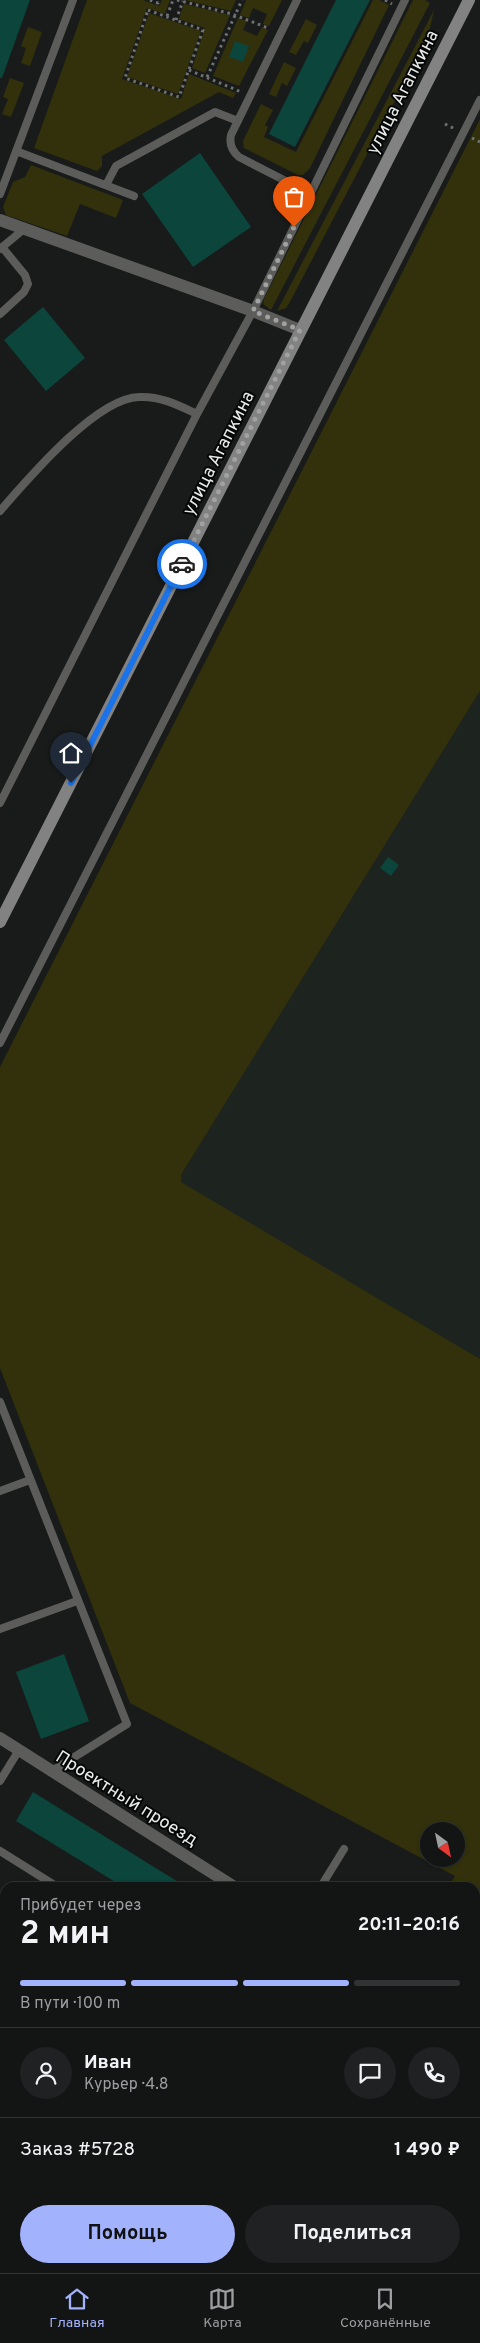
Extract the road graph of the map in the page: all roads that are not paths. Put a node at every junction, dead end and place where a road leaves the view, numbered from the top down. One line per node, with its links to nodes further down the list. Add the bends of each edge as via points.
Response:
1 (73, 0): 7 (lane)
2 (297, 0): 6 (lane)
3 (405, 0): 10 (lane)
4 (469, 0): 17 (main road, улица Агапкина)
5 (480, 100): 22 (lane)
6 (238, 121): 8 (lane, via 215,112 116,166); 10 (lane, via 230,140 235,154)
7 (16, 151): 8 (lane); 9 (lane)
8 (106, 185): 11 (lane)
9 (0, 194)
10 (311, 194): 15 (lane)
11 (134, 196)
12 (0, 220): 13 (street)
13 (24, 229): 14 (lane); 15 (street)
14 (1, 248): 16 (lane, via 25,275 28,284 24,292)
15 (253, 311): 17 (street); 18 (lane)
16 (0, 314)
17 (300, 330): 21 (main road, улица Агапкина)
18 (197, 414): 19 (lane, via 153,397 118,401 97,414 57,450); 20 (lane)
19 (0, 512)
20 (0, 803)
21 (0, 922)
22 (0, 1043)
23 (0, 1402): 24 (lane)
24 (30, 1480): 25 (lane); 26 (lane)
25 (0, 1491)
26 (77, 1601): 27 (lane); 30 (lane, via 127,1724)
27 (0, 1629)
28 (0, 1738): 29 (street, Проектный проезд)
29 (19, 1750): 30 (street, Проектный проезд); 31 (lane)
30 (52, 1771): 35 (street, Проектный проезд)
31 (0, 1781)
32 (344, 1849): 36 (lane)
33 (0, 1851): 34 (lane)
34 (51, 1882)
35 (227, 1882)
36 (324, 1882)

